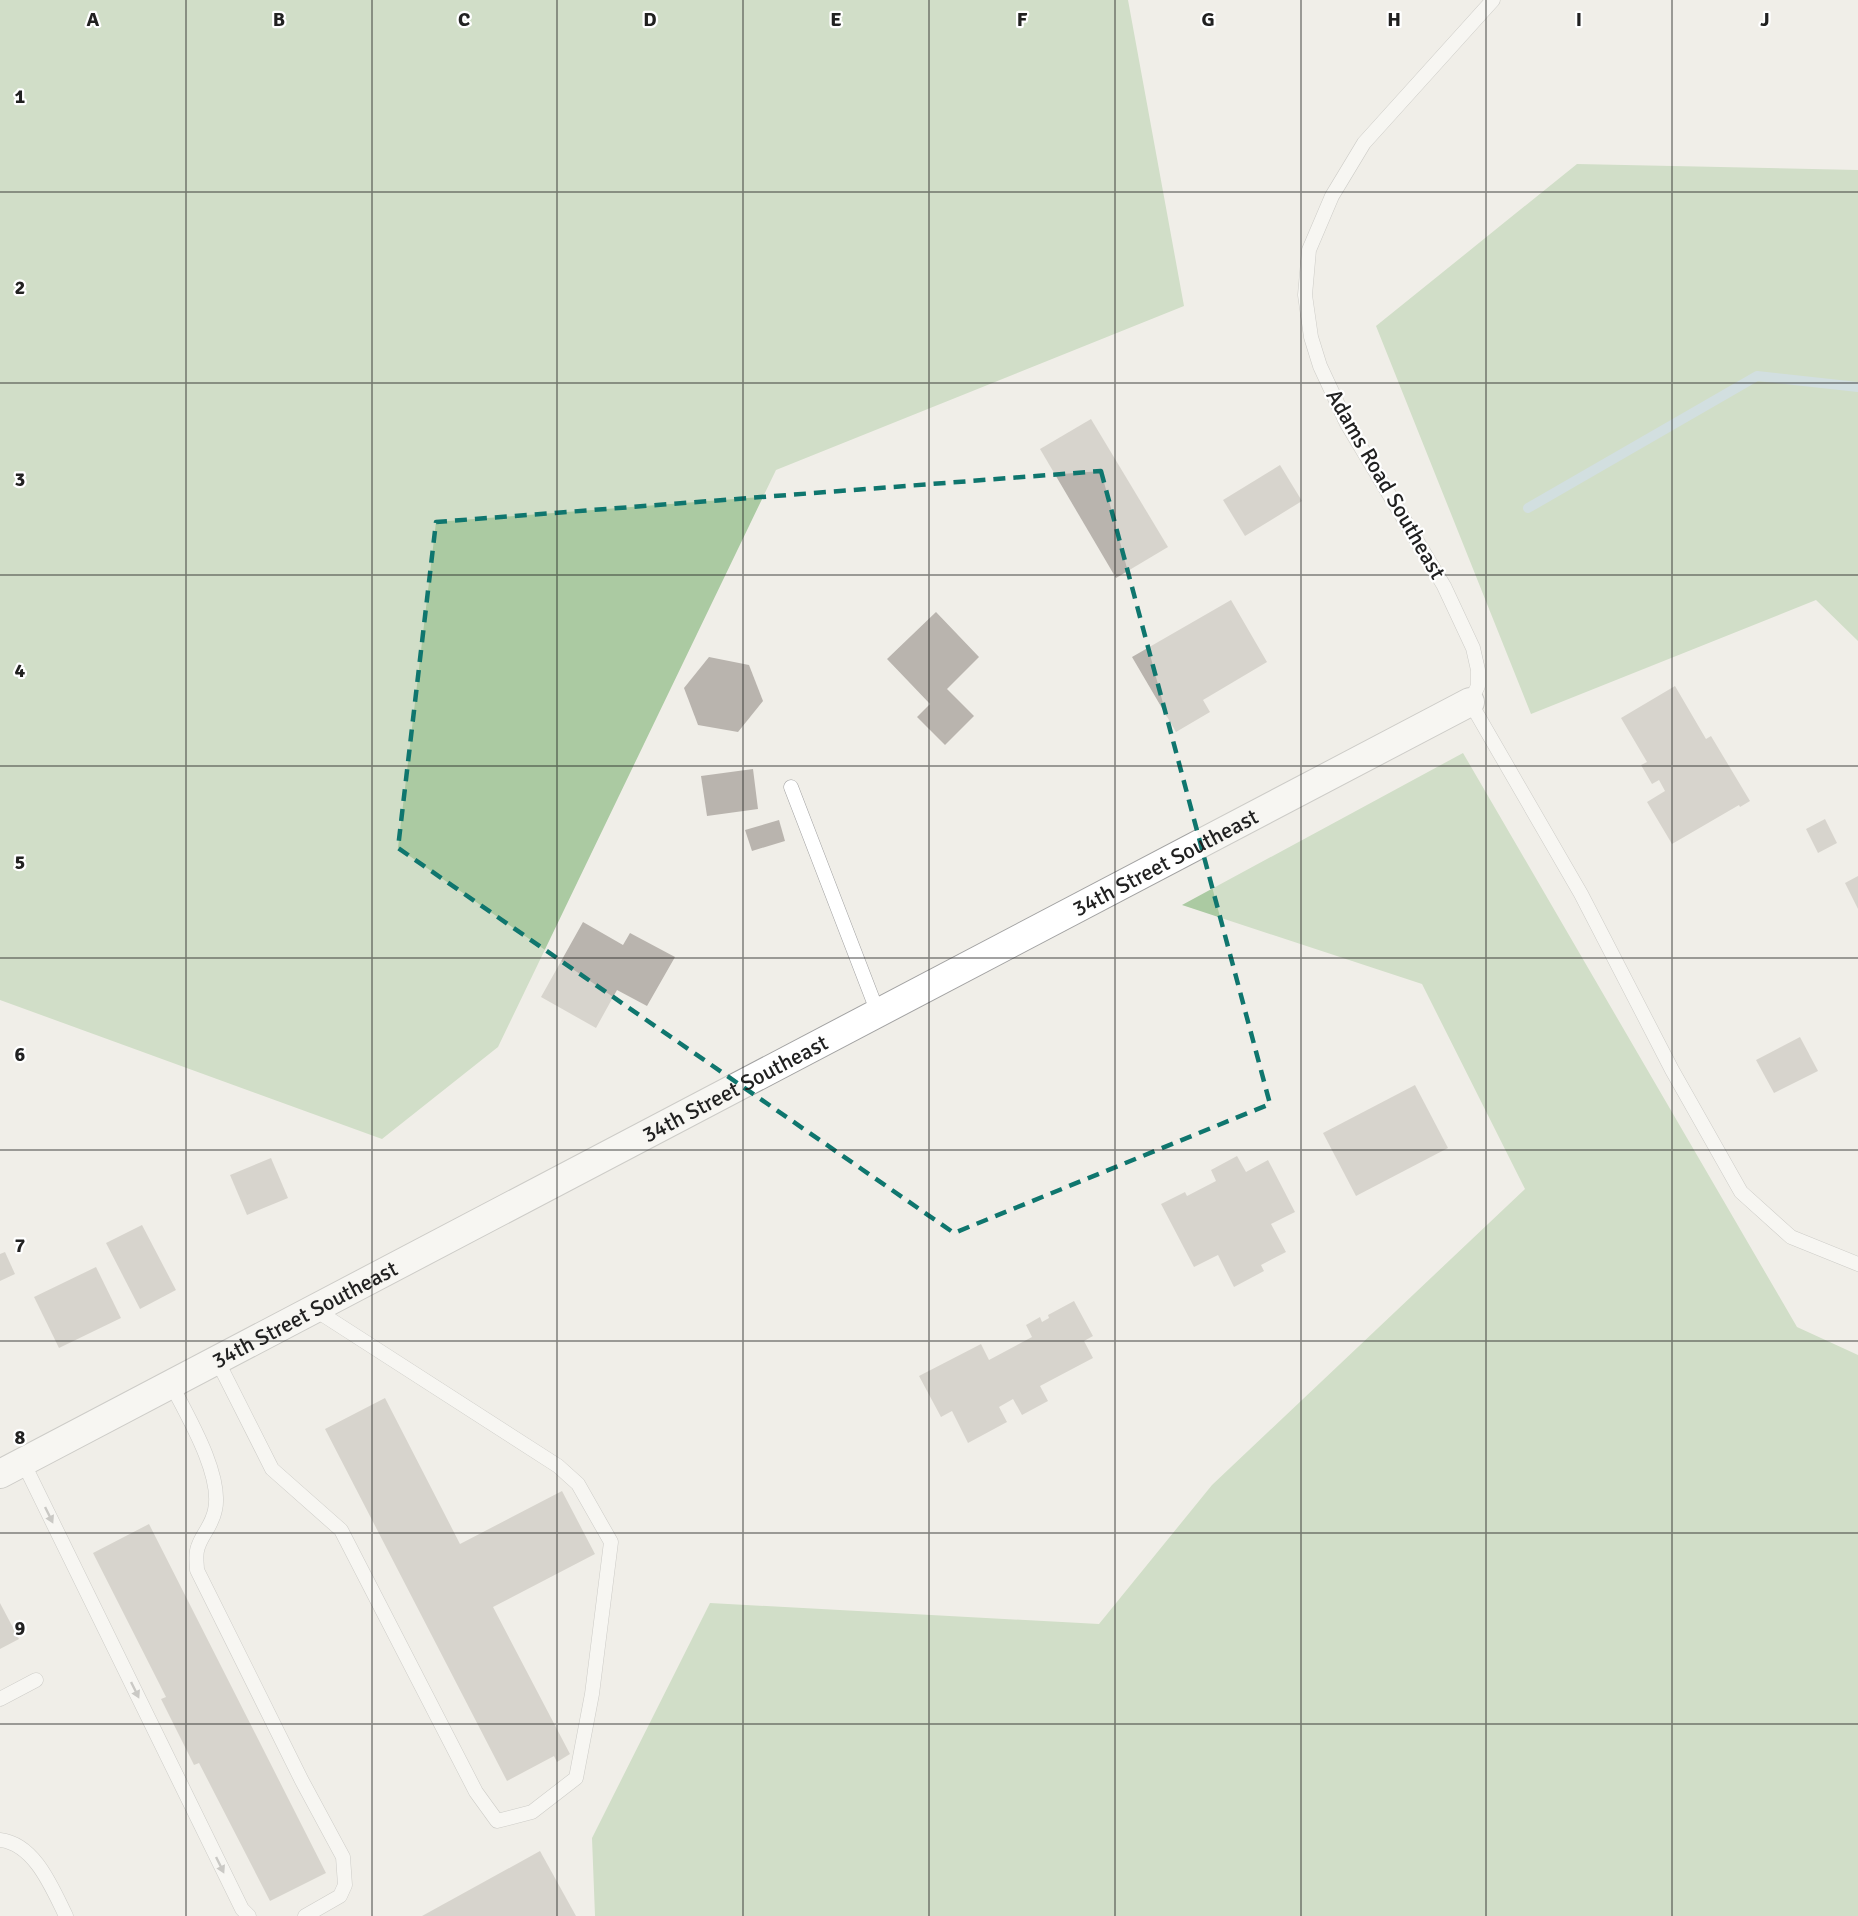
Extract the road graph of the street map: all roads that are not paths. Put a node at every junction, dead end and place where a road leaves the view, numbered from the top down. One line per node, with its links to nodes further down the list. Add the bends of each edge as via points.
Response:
1 (1493, 0): 2 (lane, Adams Road Southeast, via 1364,142 1332,196 1309,250 1305,295 1320,366 1347,424 1444,586 1473,648 1478,686)
2 (1470, 702): 4 (street, 34th Street Southeast); 5 (lane, via 1581,894 1672,1070 1741,1192 1791,1237)
3 (790, 787): 4 (lane)
4 (878, 1013): 6 (street, 34th Street Southeast)
5 (1858, 1264)
6 (314, 1309): 7 (street, 34th Street Southeast); 7 (lane, via 558,1466 578,1484 611,1542 592,1694 576,1778 532,1812 497,1821 476,1792 341,1530 272,1469)
7 (217, 1360): 8 (street, 34th Street Southeast)
8 (171, 1384): 9 (street, 34th Street Southeast); 15 (lane, via 208,1457 214,1488 216,1507 197,1548 197,1570 343,1857 345,1885 340,1896)
9 (11, 1468): 13 (lane, one-way to 13)
10 (36, 1680): 11 (lane)
11 (0, 1699)
12 (0, 1840): 14 (lane, via 12,1842 42,1867)
13 (245, 1912)
14 (66, 1916)
15 (305, 1916)

